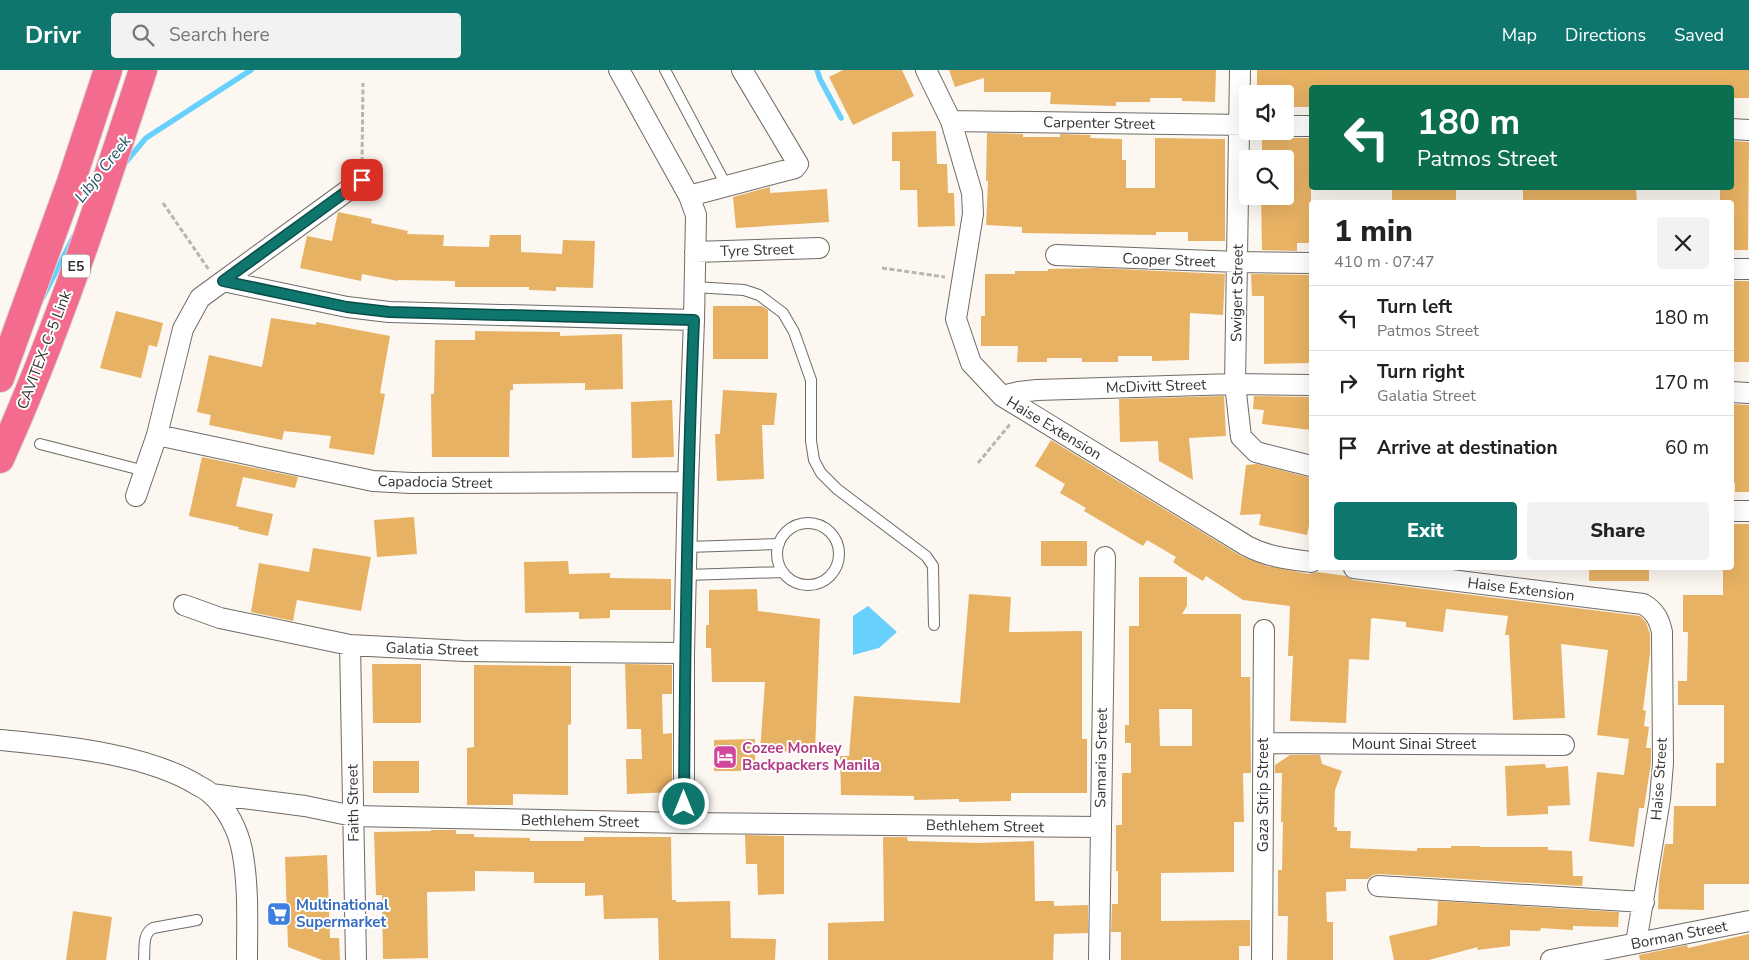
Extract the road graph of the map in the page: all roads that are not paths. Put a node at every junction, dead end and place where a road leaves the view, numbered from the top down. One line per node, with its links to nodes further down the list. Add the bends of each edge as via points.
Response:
1 (108, 70): 29 (highway, CAVITEX–C-5 Link / E5)
2 (143, 70): 37 (highway, CAVITEX–C-5 Link / E5, via 27,399)
3 (619, 70): 18 (street)
4 (665, 70): 17 (lane)
5 (742, 70): 17 (street, via 798,164 795,168)
6 (926, 70): 9 (street, Haise Extension)
7 (1240, 70): 8 (street, Swigert Street)
8 (1241, 85)
9 (951, 121): 10 (street, Carpenter Street); 34 (street, Haise Extension, via 972,193 973,214 956,319 971,363)
10 (1239, 125)
11 (1294, 126): 12 (street)
12 (1309, 126)
13 (1734, 130): 14 (street)
14 (1749, 130)
15 (1242, 140): 22 (street, Swigert Street)
16 (362, 180): 26 (street)
17 (726, 185): 18 (street)
18 (689, 196): 20 (street, via 696,214)
19 (819, 248): 20 (street, Tyre Street)
20 (695, 252): 27 (street)
21 (1056, 255): 22 (street, Cooper Street)
22 (1238, 262): 23 (street, Cooper Street); 30 (street, Swigert Street)
23 (1309, 263)
24 (1734, 269): 25 (street)
25 (1749, 269)
26 (221, 283): 28 (street, via 389,312); 35 (street, via 200,298 183,328)
27 (694, 287): 28 (street); 53 (lane, via 744,290 759,295 783,313 794,332 811,380 814,460 821,474 837,489 926,556 933,566)
28 (694, 320): 40 (street)
29 (0, 378)
30 (1235, 384): 31 (street, McDivitt Street); 34 (street, McDivitt Street, via 1037,390); 38 (street, Swigert Street, via 1242,437 1248,445 1256,452)
31 (1309, 385)
32 (1734, 392): 33 (street)
33 (1749, 392)
34 (1002, 396): 47 (street, Haise Extension, via 1247,546 1262,554)
35 (157, 435): 39 (street); 40 (street, Capadocia Street, via 373,481)
36 (40, 444): 39 (lane)
37 (0, 459)
38 (1309, 465)
39 (144, 471): 41 (street)
40 (688, 482): 45 (street)
41 (136, 496)
42 (1734, 511): 43 (street)
43 (1749, 511)
44 (779, 544): 45 (lane); 49 (lane, via 778,563); 49 (lane, via 790,529 809,523 827,530 838,545 838,564 826,580 817,584 798,584)
45 (687, 547): 50 (street)
46 (1104, 557): 63 (street, Samaria Srteet)
47 (1309, 562)
48 (1370, 570): 52 (street, Haise Extension, via 1643,604)
49 (783, 572): 50 (lane)
50 (686, 575): 56 (street)
51 (184, 605): 55 (street, Galatia Street, via 220,618)
52 (1655, 614): 65 (street, Haise Street, via 1662,632 1663,763)
53 (934, 625)
54 (1264, 630): 58 (street, Gaza Strip Street)
55 (350, 645): 56 (street, Galatia Street, via 464,651); 61 (street, Faith Street)
56 (684, 653): 62 (street)
57 (0, 740): 60 (street, via 86,750 151,765 184,776)
58 (1264, 743): 59 (street, Mount Sinai Street); 73 (street, Gaza Strip Street)
59 (1564, 745)
60 (211, 794): 61 (street, Bethlehem Street, via 305,806); 70 (street, via 231,819 242,849 247,887)
61 (353, 816): 62 (street, Bethlehem Street); 71 (street, Faith Street)
62 (684, 823): 63 (street, Bethlehem Street)
63 (1100, 827): 72 (street, Samaria Srteet)
64 (1378, 886): 65 (street)
65 (1644, 902): 68 (street, Haise Street)
66 (197, 920): 69 (lane, via 149,930)
67 (1749, 921): 68 (street, Borman Street)
68 (1636, 943): 74 (street, Borman Street)
69 (144, 960)
70 (247, 960)
71 (356, 960)
72 (1099, 960)
73 (1262, 960)
74 (1551, 960)

